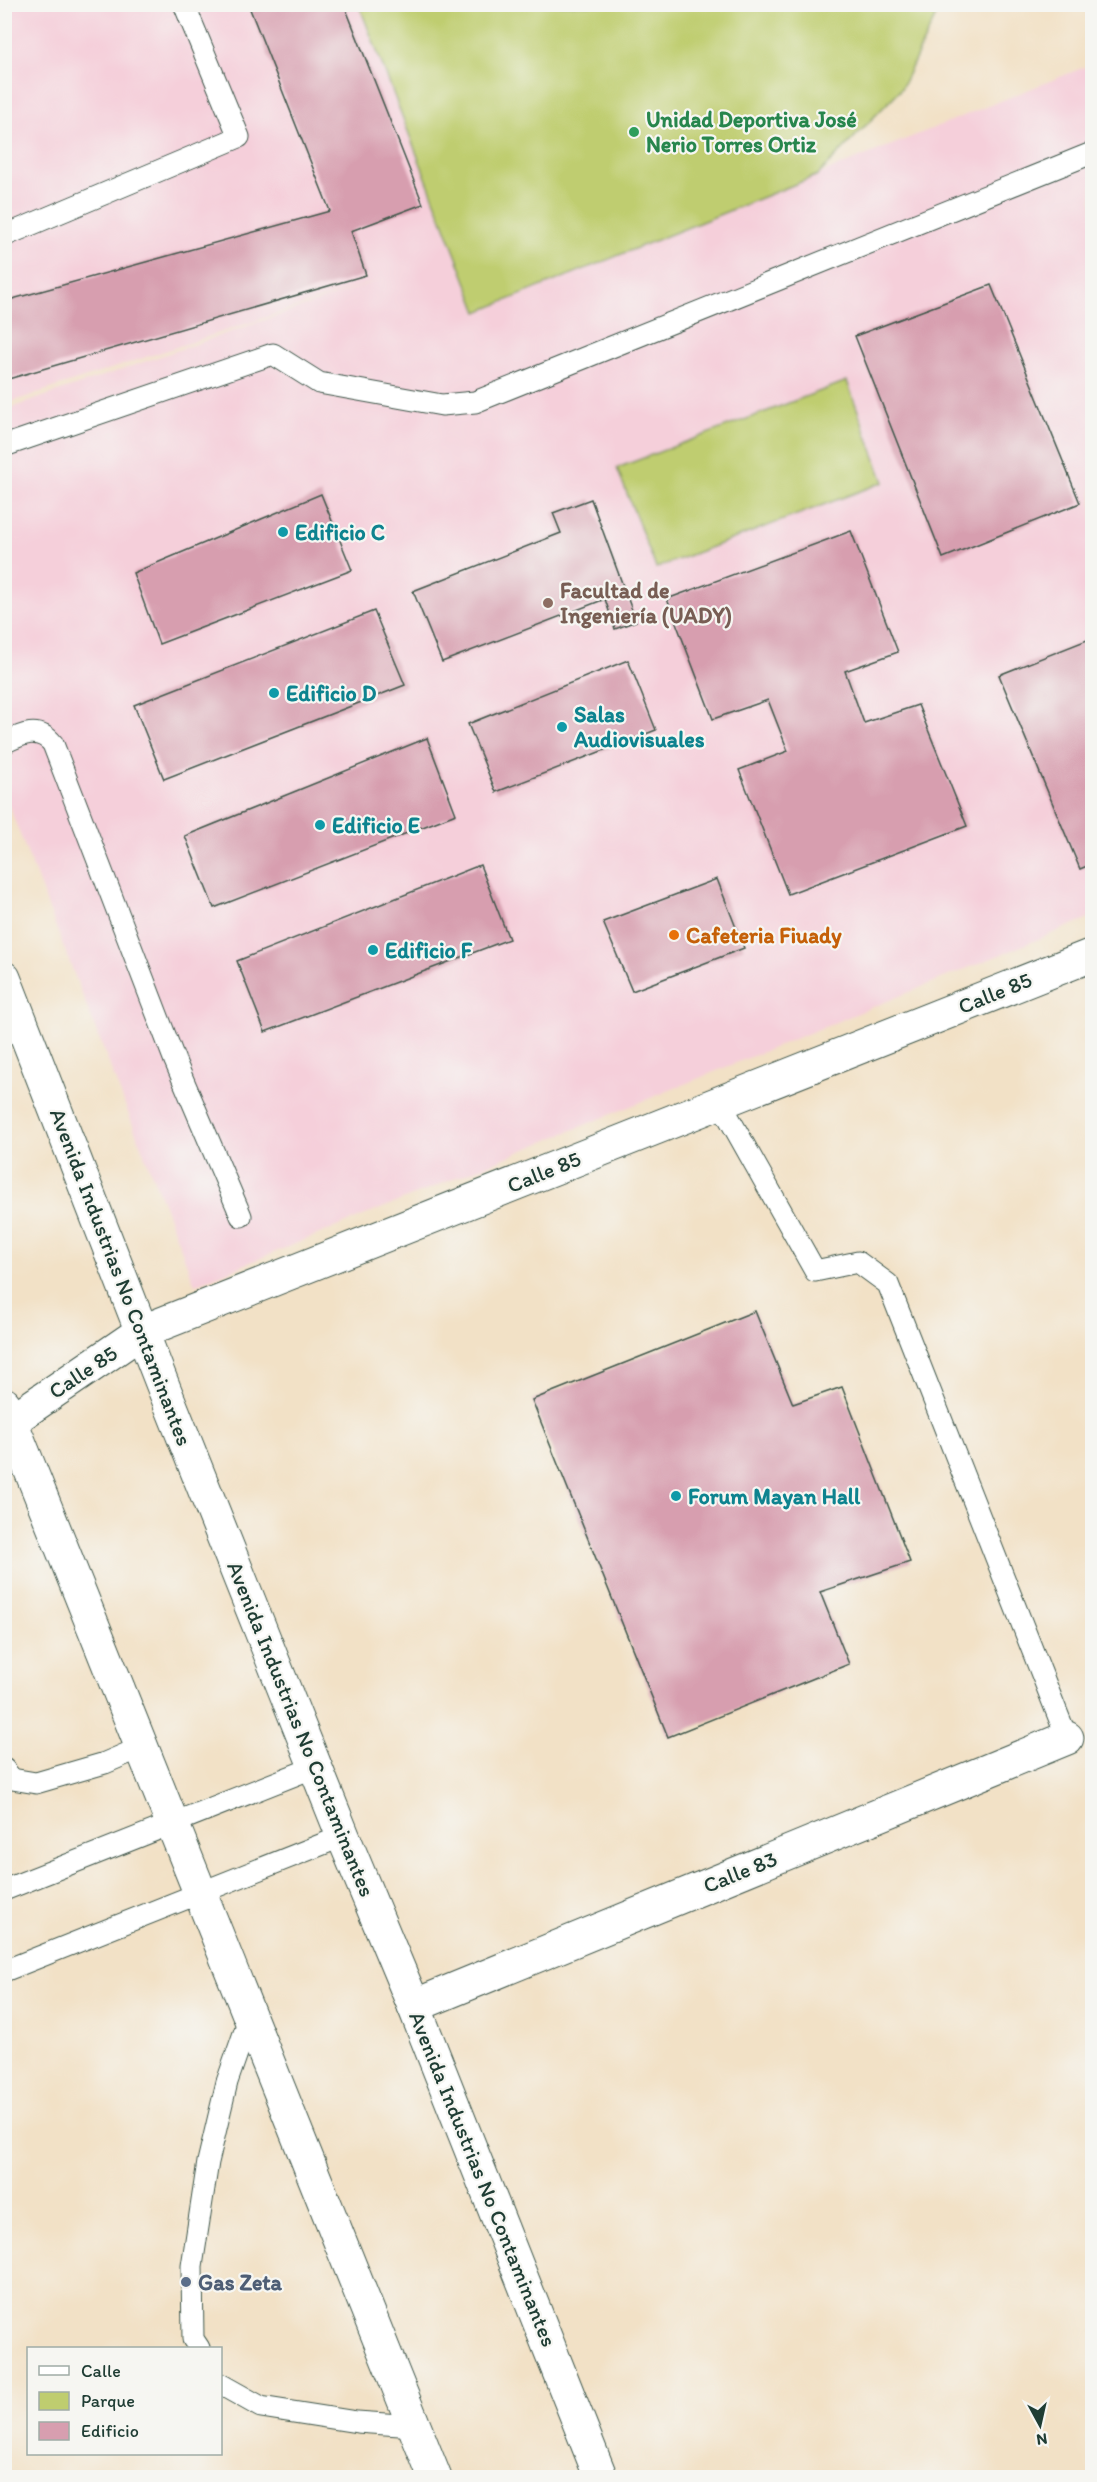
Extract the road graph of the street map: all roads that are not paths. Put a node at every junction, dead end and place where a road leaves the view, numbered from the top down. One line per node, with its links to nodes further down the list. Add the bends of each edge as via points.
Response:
1 (184, 4): 3 (lane, via 239,137)
2 (1092, 153): 4 (lane, via 475,402 442,405 319,383 273,354)
3 (4, 236)
4 (4, 446)
5 (4, 743): 9 (lane, via 35,732 46,735 53,744 176,1061)
6 (1092, 955): 8 (main road, Calle 85)
7 (4, 978): 10 (main road, Avenida Industrias No Contaminantes)
8 (720, 1102): 10 (main road, Calle 85); 12 (lane, via 815,1271 858,1262 888,1284)
9 (241, 1216)
10 (141, 1332): 11 (main road, Calle 85); 14 (main road, Avenida Industrias No Contaminantes)
11 (7, 1420): 13 (main road)
12 (1067, 1738): 21 (main road, Calle 83)
13 (142, 1747): 15 (lane, via 36,1784 12,1779); 16 (main road)
14 (315, 1767): 16 (lane); 17 (main road, Avenida Industrias No Contaminantes)
15 (4, 1769)
16 (172, 1823): 18 (lane); 19 (main road)
17 (343, 1836): 19 (lane); 21 (main road, Avenida Industrias No Contaminantes)
18 (4, 1890)
19 (200, 1892): 20 (lane); 22 (main road)
20 (4, 1971)
21 (414, 2006): 27 (main road, Avenida Industrias No Contaminantes)
22 (250, 2016): 23 (lane, via 227,2082 208,2162 192,2266 193,2339); 25 (main road)
23 (198, 2347)
24 (222, 2385): 25 (lane, via 261,2407 357,2422)
25 (414, 2426): 26 (main road)
26 (435, 2478)
27 (601, 2478)

